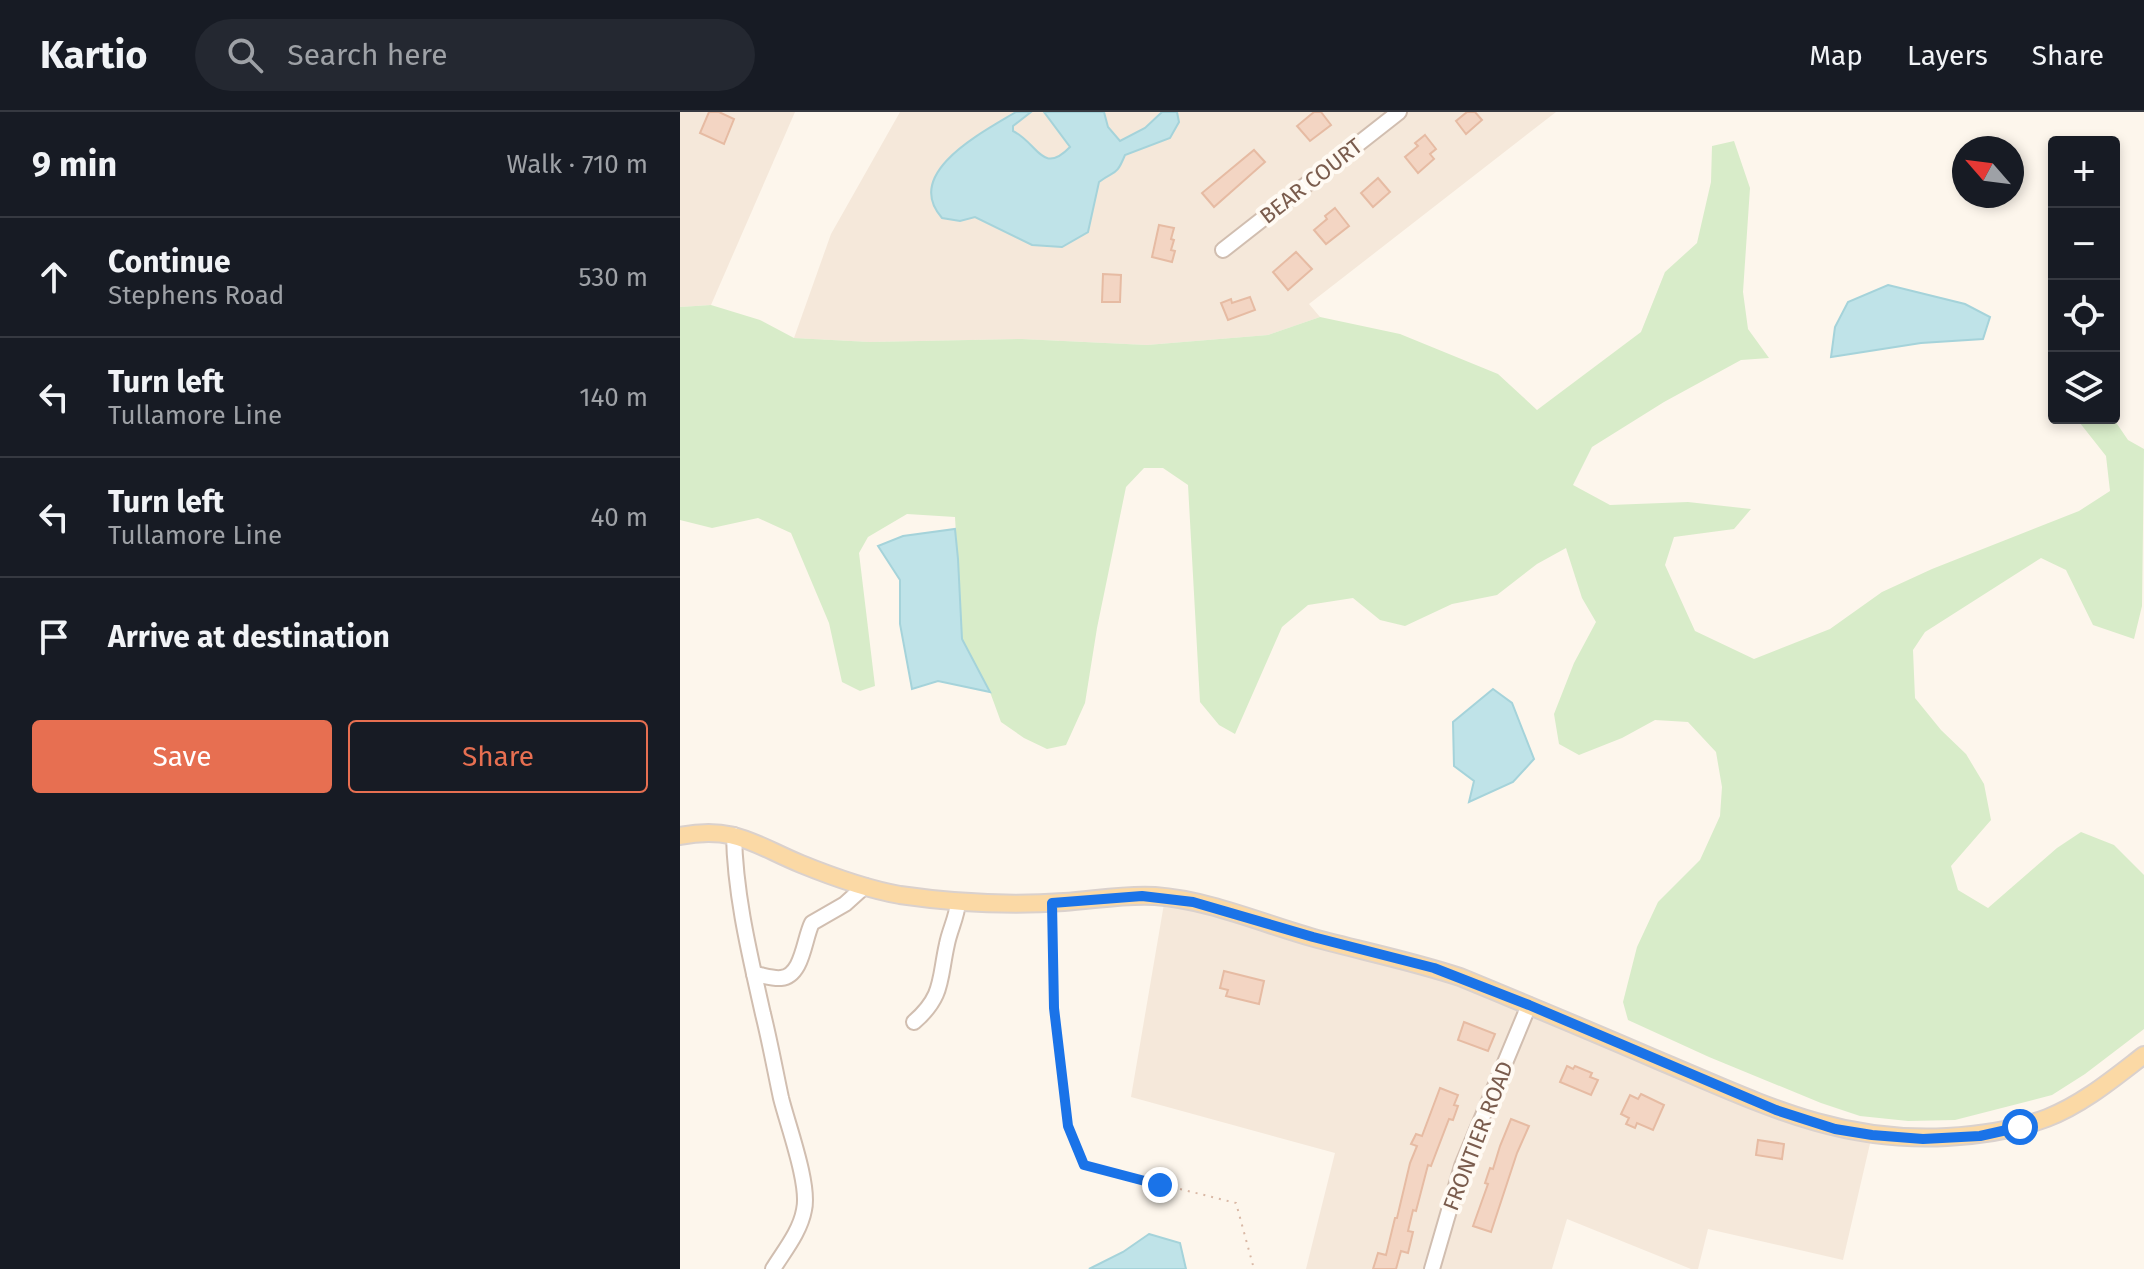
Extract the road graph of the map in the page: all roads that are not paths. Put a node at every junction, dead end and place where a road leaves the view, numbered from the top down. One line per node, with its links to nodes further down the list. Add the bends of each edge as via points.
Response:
1 (1399, 112): 2 (street, BEAR COURT)
2 (1223, 250)
3 (734, 835): 4 (main road); 5 (main road); 7 (street)
4 (680, 836)
5 (865, 886): 6 (main road); 7 (street, via 812,923 790,974)
6 (958, 902): 8 (main road, via 1011,905 1142,896 1193,902 1434,968); 9 (street, via 935,998)
7 (754, 974): 11 (street, via 805,1198 798,1228)
8 (1529, 1005): 10 (main road, via 1776,1110 1872,1135 1980,1136 2020,1127 2064,1111); 12 (street, FRONTIER ROAD, via 1462,1166)
9 (914, 1022)
10 (2144, 1055)
11 (773, 1269)
12 (1432, 1269)

